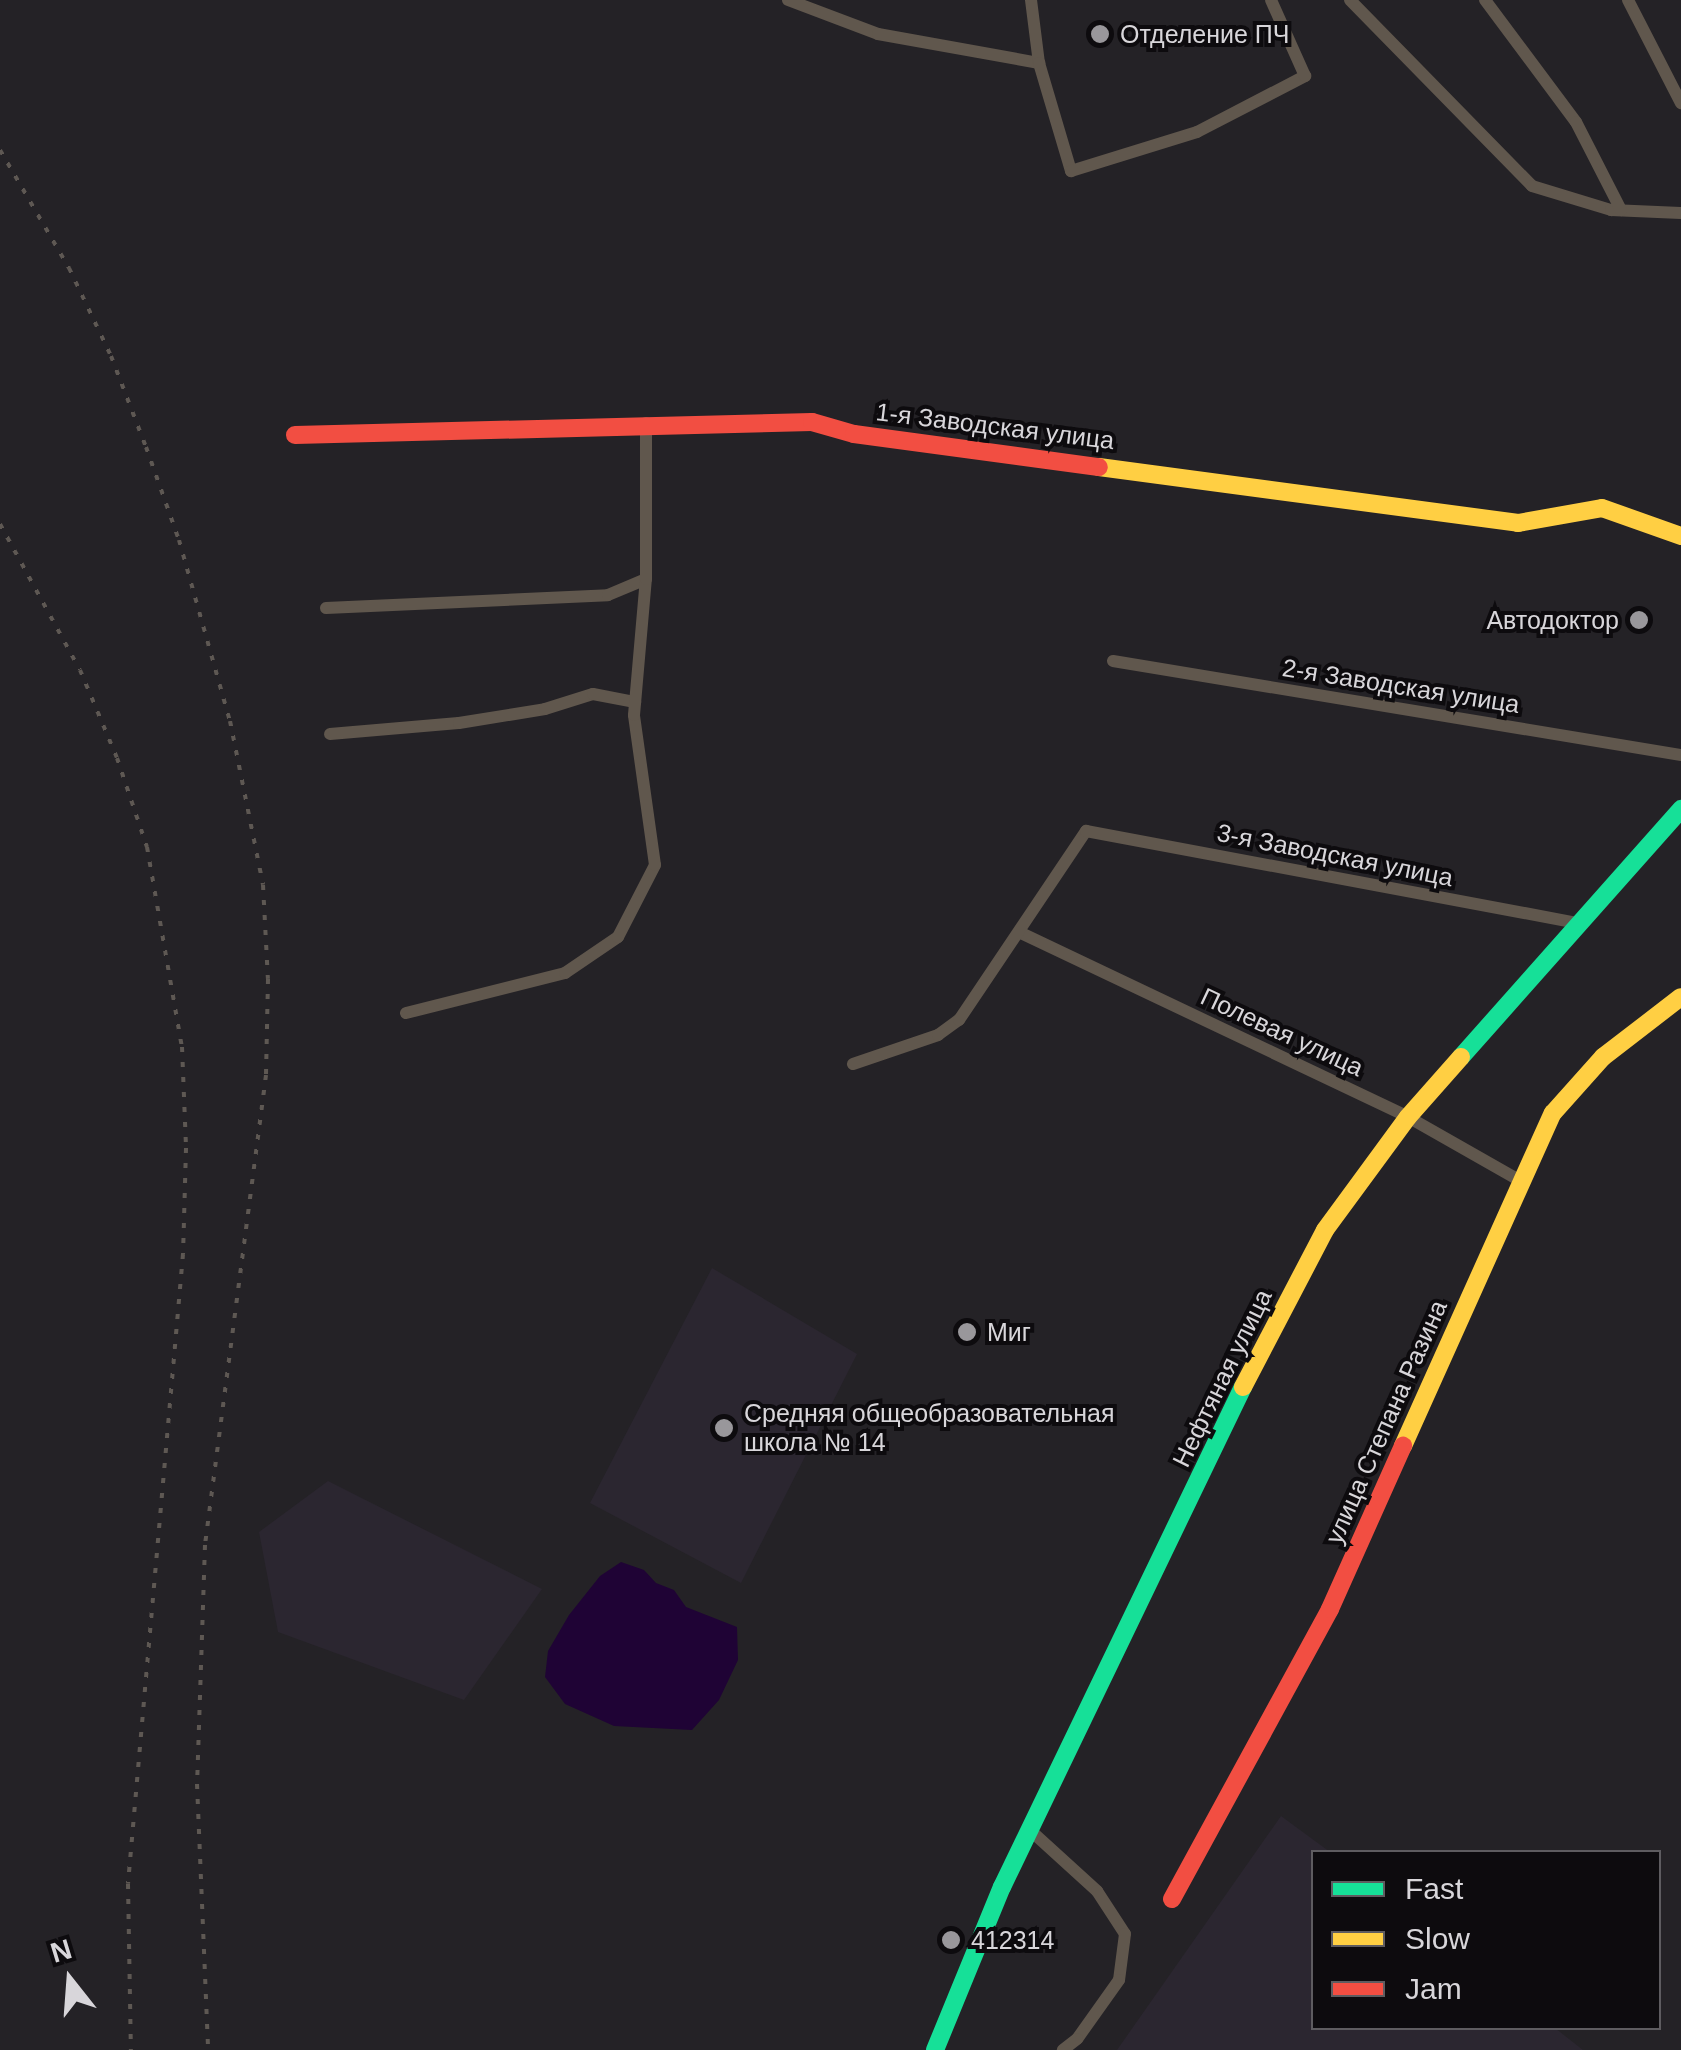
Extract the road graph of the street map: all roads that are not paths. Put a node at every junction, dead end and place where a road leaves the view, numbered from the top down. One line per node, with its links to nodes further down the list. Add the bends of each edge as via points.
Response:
1 (788, 0): 7 (street)
2 (1031, 0): 8 (street)
3 (1271, 0): 8 (street, via 1306,76 1197,132 1071,171)
4 (1350, 0): 10 (street, via 1532,186)
5 (1485, 0): 10 (street, via 1576,122)
6 (1628, 0): 9 (street)
7 (815, 5): 8 (street, via 878,34)
8 (1039, 63)
9 (1681, 103)
10 (1620, 210): 11 (street)
11 (1681, 213)
12 (646, 422): 13 (street, 1-я Заводская улица); 14 (street, 1-я Заводская улица, via 812,422 854,434 1518,523 1602,508); 15 (street)
13 (294, 435)
14 (1681, 536)
15 (646, 579): 16 (street, via 608,595); 18 (street)
16 (326, 608)
17 (1113, 661): 20 (street, 2-я Заводская улица)
18 (635, 702): 19 (street, via 593,694 459,723); 25 (street, via 655,865 618,937 565,973)
19 (330, 734)
20 (1681, 756)
21 (1681, 809): 22 (street, Нефтяная улица)
22 (1576, 923): 23 (street, 3-я Заводская улица, via 1086,831); 27 (street, Нефтяная улица)
23 (1021, 933): 26 (street, via 959,1020 938,1035); 27 (street, Полевая улица)
24 (1681, 997): 28 (street, улица Степана Разина, via 1603,1057 1553,1113)
25 (406, 1012)
26 (853, 1064)
27 (1408, 1117): 28 (street, Полевая улица); 29 (street, Нефтяная улица, via 1301,1272)
28 (1520, 1180): 30 (street, улица Степана Разина, via 1330,1610)
29 (1030, 1830): 31 (street, Нефтяная улица); 32 (street, via 1096,1891 1125,1934 1119,1980)
30 (1172, 1899)
31 (935, 2050)
32 (1062, 2050)

